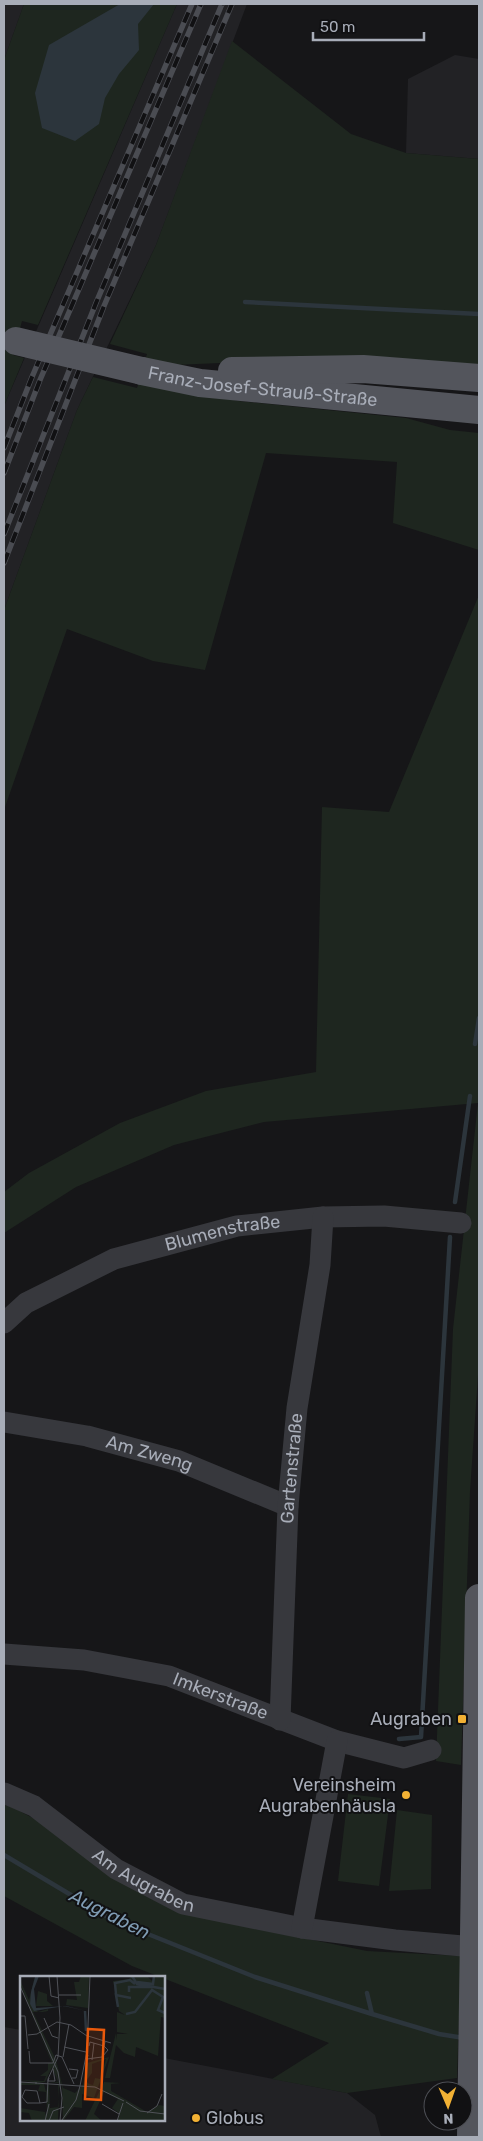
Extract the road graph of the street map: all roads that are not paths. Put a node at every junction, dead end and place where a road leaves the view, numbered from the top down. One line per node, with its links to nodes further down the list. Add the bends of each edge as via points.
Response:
1 (10, 339): 2 (main road, bridge)
2 (150, 372): 3 (main road, Franz-Josef-Strauß-Straße, via 362,369); 4 (main road, Franz-Josef-Strauß-Straße, via 200,383)
3 (479, 378)
4 (479, 410)
5 (323, 1217): 6 (street, Blumenstraße, via 384,1216); 7 (street, Blumenstraße, via 237,1226 114,1259 26,1304); 9 (street, Gartenstraße, via 320,1265 297,1408)
6 (461, 1223)
7 (4, 1324)
8 (4, 1422): 9 (street, Am Zweng, via 87,1436 179,1461)
9 (288, 1506): 12 (street, Gartenstraße)
10 (479, 1598): 17 (main road)
11 (4, 1654): 12 (street, Imkerstraße, via 84,1660 169,1676)
12 (280, 1720): 13 (street, Imkerstraße)
13 (337, 1741): 14 (street, Imkerstraße, via 404,1758); 16 (street)
14 (432, 1750)
15 (4, 1793): 16 (street, Am Augraben, via 34,1806 116,1869 183,1904)
16 (302, 1928): 17 (street, Am Augraben)
17 (476, 1947): 18 (main road)
18 (471, 2137)

